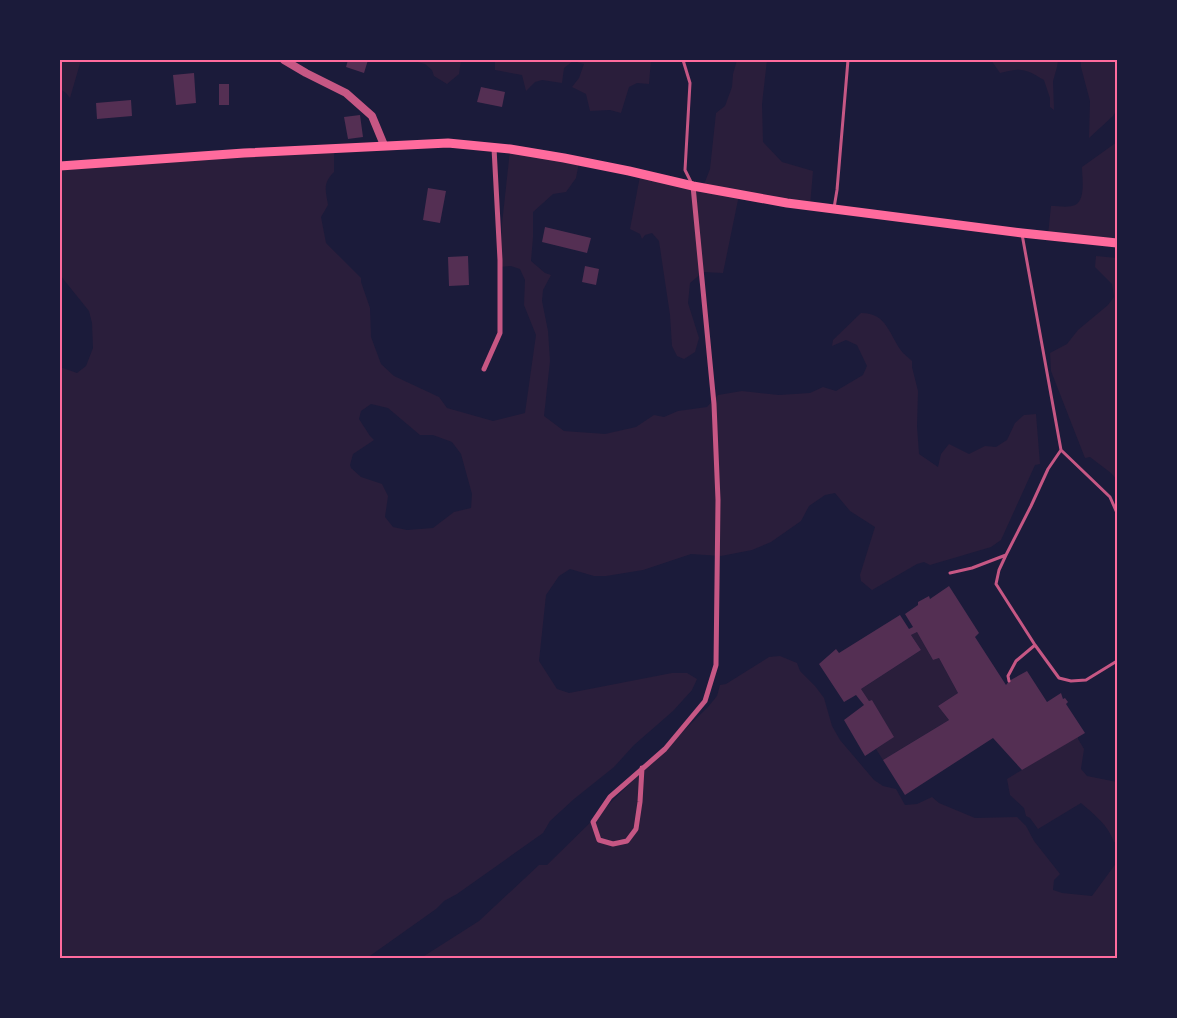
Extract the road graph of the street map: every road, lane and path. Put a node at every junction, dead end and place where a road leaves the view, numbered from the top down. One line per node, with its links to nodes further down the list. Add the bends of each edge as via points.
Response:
1 (284, 60): 4 (street, via 346,93 372,116)
2 (683, 60): 7 (lane, via 690,83 685,170)
3 (848, 60): 8 (lane)
4 (384, 145): 5 (main road, via 448,143); 6 (main road)
5 (494, 148): 7 (main road, via 564,158); 11 (street, via 500,333)
6 (60, 166)
7 (693, 186): 8 (main road, via 787,204); 19 (street, via 714,414 718,500 716,665 705,701 665,748)
8 (834, 209): 9 (main road)
9 (1022, 233): 10 (main road); 12 (lane)
10 (1117, 243)
11 (484, 370)
12 (1061, 450): 13 (lane, via 1110,497); 14 (lane, via 1048,469)
13 (1117, 513)
14 (1006, 554): 15 (lane); 16 (lane, via 996,584)
15 (950, 573)
16 (1035, 645): 17 (lane, via 1059,678 1071,681 1086,680); 18 (lane, via 1016,661 1008,676)
17 (1117, 661)
18 (1009, 681)
19 (642, 768): 19 (street, via 610,797 594,822 599,840 612,844 627,841 636,829)

